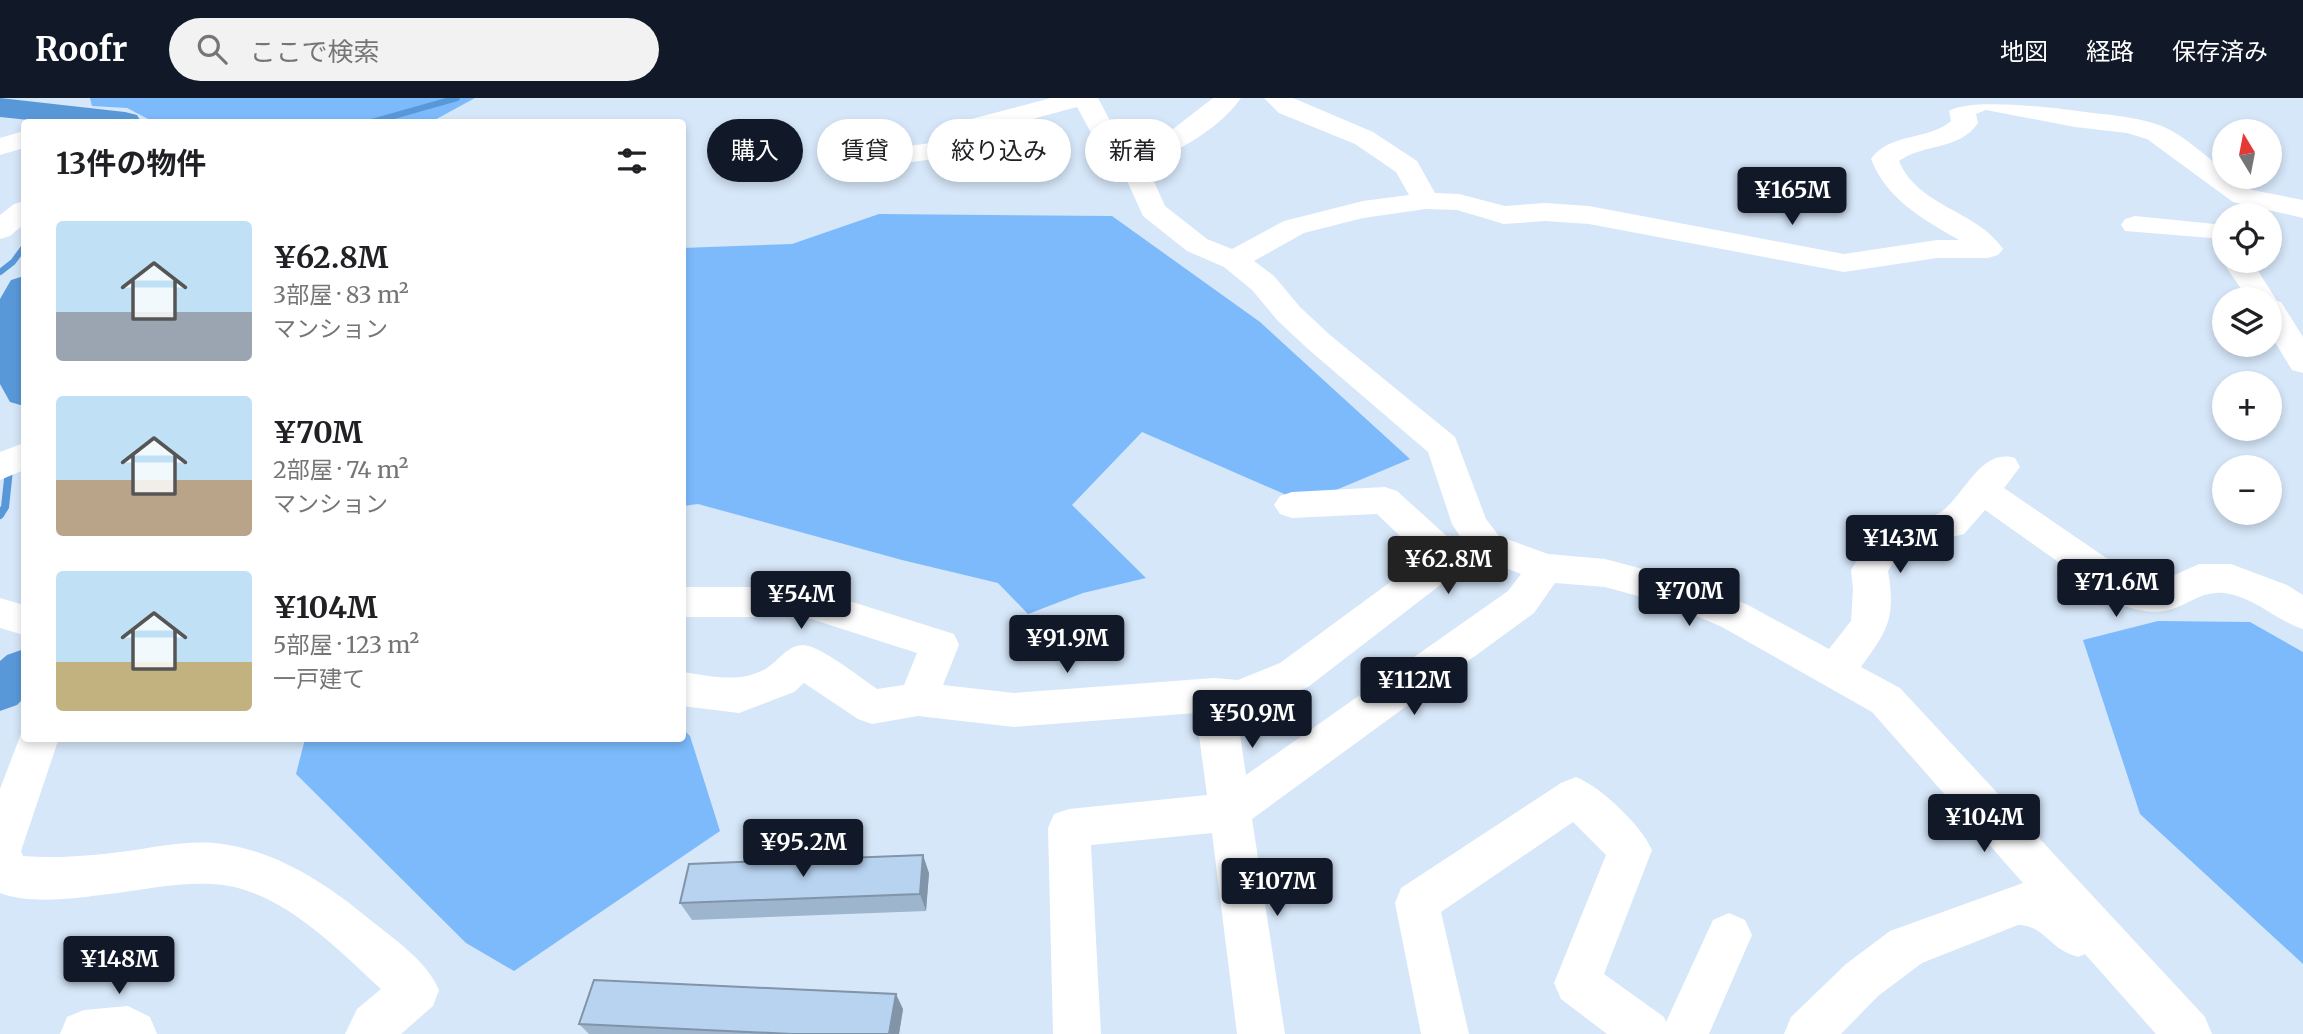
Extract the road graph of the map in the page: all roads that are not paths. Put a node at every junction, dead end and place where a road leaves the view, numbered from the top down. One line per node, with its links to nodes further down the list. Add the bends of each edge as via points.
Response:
1 (1083, 98): 5 (street); 9 (street, via 954,132 948,149)
2 (1228, 98): 6 (street)
3 (1277, 98): 11 (street, via 1288,107 1364,138 1407,167)
4 (1980, 100): 11 (street, via 1962,111 1965,123 1948,138 1900,150 1885,159 1901,190 1988,249 1937,249 1844,262 1589,215 1504,215 1459,202); 12 (street, via 2156,133)
5 (1095, 119)
6 (1181, 135)
7 (21, 140): 8 (street)
8 (0, 147)
9 (913, 154)
10 (1141, 182): 19 (street, via 1153,210 1197,245)
11 (1426, 201): 19 (street, via 1294,227)
12 (2213, 203)
13 (2303, 209): 15 (street)
14 (21, 212): 18 (street)
15 (2282, 212)
16 (2212, 222): 17 (street)
17 (2136, 225)
18 (0, 230)
19 (1234, 260): 25 (street, via 1264,283 1319,342 1443,446 1470,524 1486,547)
20 (2282, 328): 21 (street)
21 (2303, 362)
22 (21, 456): 23 (street)
23 (0, 467)
24 (1292, 505): 32 (street, via 1385,500 1448,559 1294,675 1239,697)
25 (1546, 568): 30 (street, via 1605,573 1679,592 1735,616); 36 (street, via 1521,602)
26 (686, 602): 33 (street, via 805,603 940,645)
27 (0, 613): 29 (street)
28 (2303, 614): 30 (street, via 2274,595 2231,579 2199,579 2162,597 2129,593 1992,479 1951,523 1890,538 1869,570 1870,625)
29 (21, 619)
30 (1835, 671): 39 (street, via 1886,700)
31 (686, 689): 33 (street, via 739,696 780,680 803,661 872,707)
32 (1214, 695): 33 (street, via 1014,710); 36 (street)
33 (918, 699)
34 (37, 742): 35 (street)
35 (9, 794): 37 (street)
36 (1228, 812): 43 (street, via 1069,828); 44 (street)
37 (0, 851): 42 (street, via 10,876 35,879 91,877 181,864 214,864 265,875 343,926 416,990)
38 (1729, 935): 47 (street)
39 (2174, 1018): 48 (street, via 2051,913 2032,902 1906,947 1862,980)
40 (84, 1034): 41 (street, via 128,1030)
41 (133, 1034)
42 (369, 1034)
43 (1077, 1034)
44 (1261, 1034)
45 (1445, 1034): 46 (street, via 1417,903 1576,796 1630,850 1577,983)
46 (1647, 1034)
47 (1685, 1034)
48 (1808, 1034)

